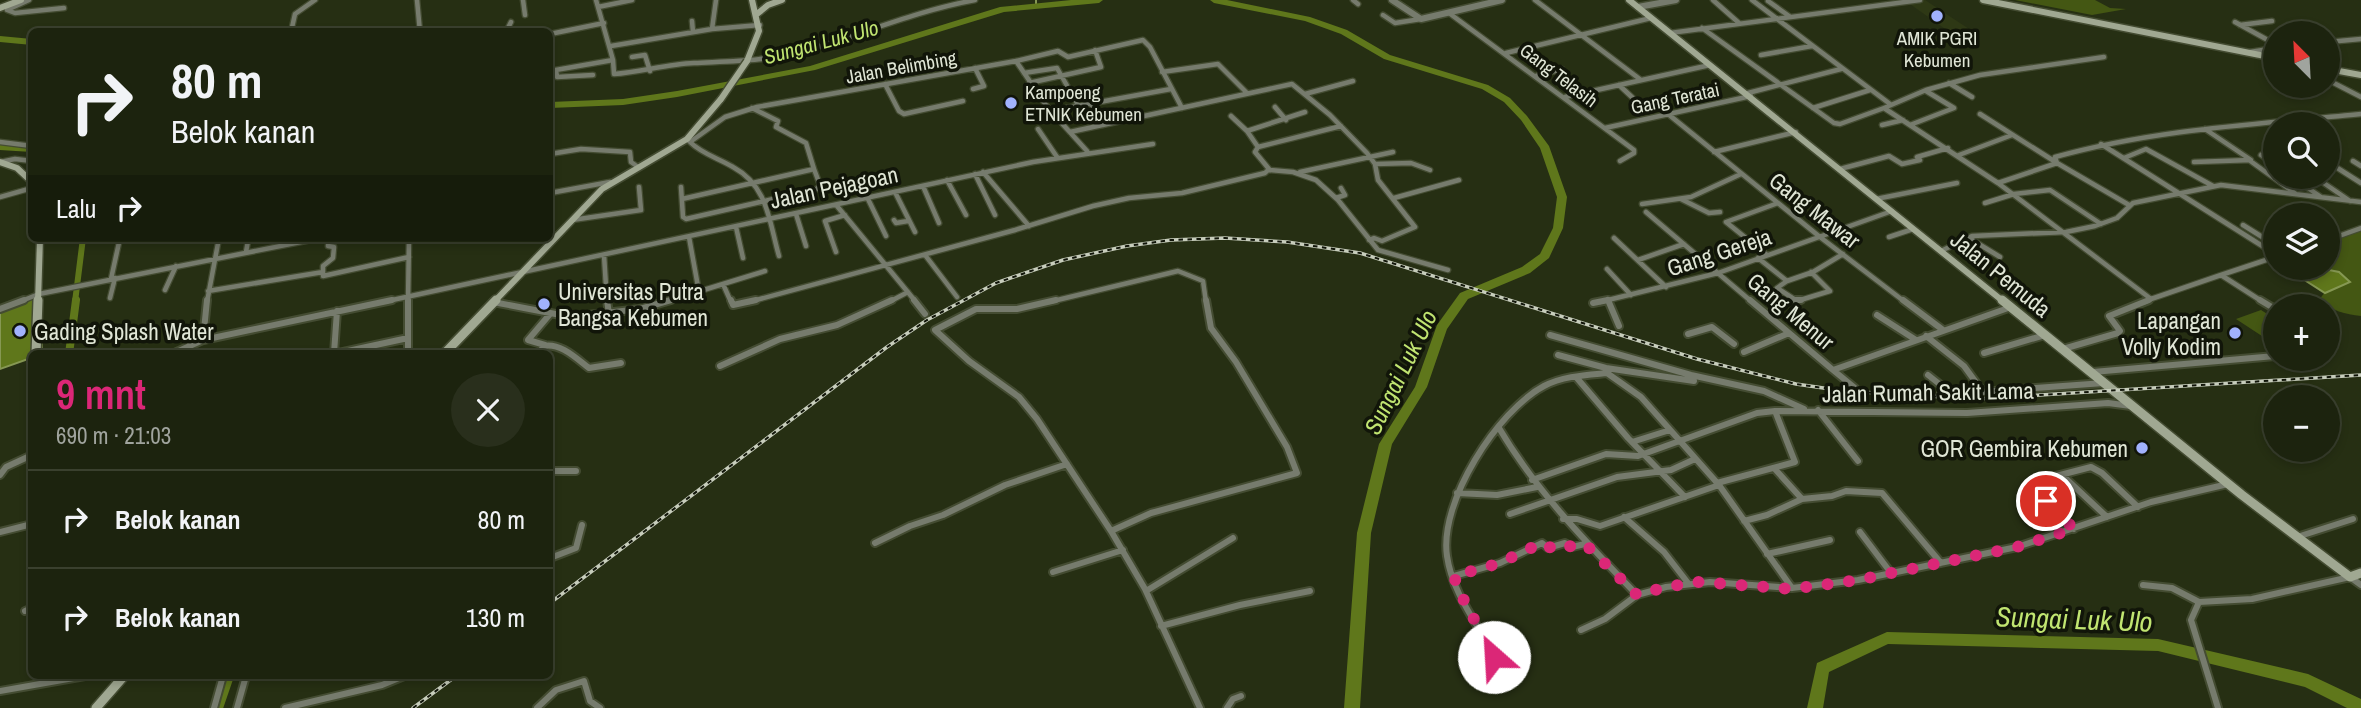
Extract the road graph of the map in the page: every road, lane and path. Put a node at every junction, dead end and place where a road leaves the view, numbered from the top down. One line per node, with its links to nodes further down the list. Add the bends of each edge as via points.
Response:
1 (21, 0): 30 (main road)
2 (29, 0): 31 (street, via 7,10)
3 (315, 0): 46 (street, via 295,14)
4 (417, 0): 47 (street)
5 (523, 0): 34 (street)
6 (596, 0): 27 (street)
7 (632, 0): 27 (street)
8 (716, 0): 50 (street)
9 (752, 0): 33 (main road)
10 (761, 0): 23 (main road)
11 (975, 0): 76 (street, via 931,8 804,51 740,63 691,63)
12 (1353, 0): 26 (street)
13 (1392, 0): 39 (street)
14 (1470, 0): 28 (street)
15 (1502, 0): 28 (street)
16 (1535, 0): 54 (street)
17 (1629, 0): 29 (main road, Jalan Pemuda)
18 (1676, 0): 29 (street)
19 (1713, 0): 44 (street)
20 (1752, 0): 38 (street)
21 (1920, 0): 36 (street)
22 (1983, 0): 25 (main road)
23 (780, 1): 33 (main road)
24 (1768, 1): 36 (street)
25 (2007, 2): 63 (main road)
26 (1358, 4)
27 (598, 6): 43 (street)
28 (1478, 6): 32 (street)
29 (1638, 7): 37 (main road, Jalan Pemuda)
30 (0, 8)
31 (64, 8)
32 (1449, 13): 39 (street); 62 (street, Gang Telasih)
33 (757, 14): 45 (main road)
34 (525, 15)
35 (1383, 15): 39 (street, via 1395,23)
36 (1789, 16): 38 (street)
37 (1651, 18): 53 (main road, Jalan Pemuda); 54 (street)
38 (1775, 18): 44 (street); 59 (street)
39 (1421, 19)
40 (692, 20): 51 (street)
41 (511, 22): 48 (street)
42 (2263, 22): 55 (street, via 2238,24)
43 (604, 23): 52 (street); 58 (street)
44 (1739, 23): 49 (street)
45 (761, 24): 50 (street); 132 (main road, bridge, via 760,37 747,61)
46 (292, 28)
47 (420, 28)
48 (508, 28)
49 (1702, 28): 53 (street); 91 (street)
50 (712, 29): 51 (street)
51 (693, 32): 58 (street)
52 (553, 33)
53 (1670, 33): 70 (main road, Jalan Pemuda)
54 (1578, 34): 62 (street); 85 (street)
55 (2263, 39)
56 (2361, 39): 57 (street)
57 (2340, 41)
58 (611, 46): 68 (street)
59 (1812, 46): 64 (street); 73 (street)
60 (2263, 49): 63 (street)
61 (1095, 50): 69 (street, via 1066,57 1054,52); 79 (street, via 1143,40); 83 (street, via 1102,66)
62 (1506, 53): 84 (street, Gang Telasih)
63 (2249, 53): 65 (main road)
64 (1761, 55)
65 (2263, 56)
66 (632, 57): 77 (street, via 645,55)
67 (2104, 57): 88 (street)
68 (613, 60): 75 (street); 77 (street, via 614,74)
69 (1016, 61): 71 (street, Jalan Belimbing); 80 (street)
70 (1710, 65): 85 (street); 99 (main road, Jalan Pemuda)
71 (975, 68): 89 (street, Jalan Belimbing); 93 (street, via 984,86)
72 (1563, 69): 84 (street)
73 (1841, 69): 91 (street, Gang Teratai); 95 (street)
74 (553, 70): 75 (street)
75 (556, 70): 81 (street, via 557,77)
76 (657, 70): 77 (street)
77 (650, 71)
78 (2340, 71): 82 (main road)
79 (1162, 72): 94 (street); 97 (street, via 1218,64)
80 (1024, 73): 83 (street, via 1055,68); 87 (street)
81 (593, 75)
82 (2361, 75)
83 (1062, 76): 87 (street); 107 (street)
84 (1536, 76): 101 (street, Gang Telasih)
85 (1641, 80): 90 (street)
86 (1353, 81): 98 (street)
87 (1029, 83): 113 (street)
88 (1949, 83): 96 (street); 100 (street)
89 (885, 84): 104 (street, via 904,114); 109 (street, Jalan Belimbing)
90 (1619, 85): 101 (street); 103 (street)
91 (1782, 85): 99 (street, Gang Teratai); 111 (street)
92 (2340, 86): 102 (street)
93 (973, 89)
94 (1171, 89): 105 (street); 110 (street)
95 (1870, 90): 106 (street); 111 (street)
96 (1926, 90): 106 (street); 123 (street, via 1954,108)
97 (1247, 93): 98 (street, via 1288,84); 110 (street)
98 (1305, 94): 124 (street)
99 (1749, 94): 115 (street, Gang Teratai); 130 (main road, Jalan Pemuda)
100 (1972, 96)
101 (1565, 97): 125 (street, Gang Telasih)
102 (2361, 97)
103 (1634, 100)
104 (962, 101)
105 (1090, 102): 107 (street); 121 (street)
106 (1890, 104): 112 (street)
107 (1078, 105): 113 (street)
108 (1275, 107): 119 (street)
109 (752, 108): 132 (street, Jalan Belimbing, via 714,122); 157 (street, via 806,143)
110 (1182, 108): 121 (street)
111 (1813, 108): 112 (street, via 1837,124)
112 (1884, 108): 120 (street)
113 (1050, 111): 129 (street)
114 (1305, 112): 119 (street)
115 (1668, 114): 125 (street, Gang Teratai); 141 (street, Gang Mawar)
116 (1980, 114): 131 (street)
117 (2361, 114): 127 (street)
118 (1231, 116): 128 (street)
119 (1286, 120): 128 (street)
120 (1903, 120): 122 (street); 123 (street)
121 (1103, 125): 129 (street)
122 (1882, 125)
123 (1910, 125): 138 (street)
124 (1341, 126): 137 (street); 144 (street)
125 (1605, 128): 149 (street, Gang Telasih, via 1635,151)
126 (1038, 129): 145 (street)
127 (2205, 129): 135 (street); 147 (street)
128 (1247, 131): 137 (street)
129 (1070, 132): 139 (street)
130 (1796, 132): 141 (street); 158 (main road, Jalan Pemuda)
131 (2012, 135): 143 (street); 153 (street)
132 (688, 141): 156 (main road); 170 (street)
133 (0, 142): 136 (street)
134 (1153, 144): 139 (street, Jalan Pejagoan)
135 (2101, 144): 146 (street); 153 (street, via 2055,157)
136 (28, 146)
137 (1258, 147): 159 (street, via 1255,152)
138 (1948, 148): 143 (street); 158 (street, via 1902,164 1889,156)
139 (1087, 151): 145 (street, Jalan Pejagoan)
140 (1393, 152): 144 (street)
141 (1714, 152): 165 (street, Gang Mawar)
142 (553, 154): 156 (street, via 581,149 630,152 631,162)
143 (1959, 155): 172 (street)
144 (1369, 156): 154 (street); 163 (street)
145 (1057, 157): 162 (street, Jalan Pejagoan)
146 (2124, 158): 175 (street, via 2147,149); 184 (street)
147 (2249, 160): 152 (street); 186 (street)
148 (28, 161): 151 (street)
149 (1620, 161)
150 (2353, 161): 155 (street)
151 (0, 162): 166 (main road)
152 (2194, 162)
153 (2057, 163): 172 (street); 201 (street)
154 (1375, 164): 160 (street, via 1410,163); 189 (street, via 1378,180)
155 (2361, 166)
156 (638, 167): 169 (main road)
157 (814, 169): 170 (street); 195 (street, via 819,188)
158 (1840, 169): 194 (main road, Jalan Pemuda)
159 (1269, 170): 163 (street); 217 (street, via 1182,193 1093,206)
160 (1430, 170)
161 (2340, 170): 173 (street)
162 (983, 172): 164 (street, Jalan Pejagoan); 217 (street)
163 (1297, 173): 188 (street, via 1316,180)
164 (975, 174): 167 (street, Jalan Pejagoan); 209 (street)
165 (1741, 174): 190 (street); 197 (street, Gang Mawar)
166 (28, 178)
167 (947, 180): 174 (street, Jalan Pejagoan); 208 (street)
168 (1459, 180): 189 (street)
169 (610, 182): 182 (street); 210 (main road)
170 (754, 182): 192 (street); 195 (street)
171 (1957, 183): 194 (street)
172 (1998, 183): 185 (street)
173 (2361, 183)
174 (923, 186): 183 (street, Jalan Pejagoan); 214 (street)
175 (2213, 186): 184 (street); 186 (street)
176 (639, 187): 210 (street, via 643,208 639,212)
177 (681, 187): 192 (street)
178 (1341, 188): 188 (street, via 1345,195)
179 (28, 189): 187 (street)
180 (2309, 189): 191 (street)
181 (2332, 189): 196 (street)
182 (553, 192)
183 (895, 192): 193 (street, Jalan Pejagoan); 213 (street)
184 (2177, 192): 201 (street); 243 (street)
185 (2014, 194): 198 (street); 215 (street, via 2050,190); 222 (street)
186 (2299, 196): 191 (street)
187 (0, 197)
188 (1336, 198): 232 (street)
189 (1394, 198): 232 (street, via 1415,227 1382,241)
190 (1681, 198): 200 (street); 205 (street, via 1709,213)
191 (2322, 198): 196 (street)
192 (682, 199): 195 (street, via 686,219)
193 (868, 199): 202 (street, Jalan Pejagoan); 223 (street)
194 (1876, 199): 203 (main road, Jalan Pemuda)
195 (765, 202): 211 (street)
196 (2351, 202): 199 (street)
197 (1778, 203): 226 (street, Gang Mawar); 250 (street, via 1726,222)
198 (1985, 203)
199 (2360, 203)
200 (1642, 204)
201 (2129, 205): 215 (street, via 2117,218)
202 (837, 206): 206 (street, Jalan Pejagoan); 207 (street)
203 (1892, 211): 220 (main road, Jalan Pemuda); 226 (street, Gang Gereja)
204 (1646, 212): 241 (street, Gang Menur)
205 (1720, 212)
206 (796, 214): 211 (street, Jalan Pejagoan); 242 (street)
207 (845, 215): 246 (street, via 825,221); 259 (street)
208 (966, 215)
209 (995, 215)
210 (572, 220): 231 (main road)
211 (768, 220): 218 (street, Jalan Pejagoan); 251 (street)
212 (894, 220): 213 (street)
213 (908, 221): 221 (street)
214 (940, 223)
215 (2101, 224): 222 (street)
216 (2242, 225): 230 (street)
217 (1029, 226): 249 (street)
218 (736, 227): 225 (street, Jalan Pejagoan); 255 (street)
219 (2361, 228): 224 (street)
220 (1913, 229): 227 (street); 244 (main road, Jalan Pemuda)
221 (915, 232)
222 (2066, 232): 229 (street); 283 (street)
223 (886, 236)
224 (2340, 236)
225 (689, 237): 248 (street, Jalan Pejagoan); 275 (street)
226 (1820, 237): 247 (street, Gang Mawar); 250 (street, Gang Gereja)
227 (1889, 237)
228 (1614, 238): 257 (street)
229 (1969, 238): 244 (street); 253 (street)
230 (2263, 238)
231 (553, 240)
232 (1369, 240): 263 (street, via 1384,253)
233 (40, 242): 277 (main road)
234 (121, 242): 269 (street)
235 (218, 242): 254 (street)
236 (248, 242): 245 (street)
237 (298, 242): 245 (street)
238 (328, 242): 265 (street, via 334,247 332,258)
239 (409, 242): 252 (street)
240 (551, 242): 262 (main road)
241 (1684, 244): 257 (street); 267 (street, Gang Menur)
242 (806, 246)
243 (2263, 248)
244 (1941, 251): 287 (main road, Jalan Pemuda)
245 (246, 252): 254 (street)
246 (836, 252)
247 (1843, 254): 266 (street); 295 (street, Gang Mawar)
248 (604, 255): 262 (street, Jalan Pejagoan); 291 (street)
249 (925, 255): 259 (street); 280 (street)
250 (1768, 255): 256 (street, Gang Gereja)
251 (779, 256)
252 (409, 257): 265 (street, via 324,277); 278 (street)
253 (2000, 257)
254 (216, 258): 260 (street); 274 (street)
255 (743, 258)
256 (1758, 258): 267 (street, Gang Gereja); 270 (street)
257 (1638, 260): 272 (street)
258 (2263, 260): 268 (street)
259 (888, 265): 271 (street, via 736,305); 276 (street)
260 (176, 266): 269 (street); 273 (street)
261 (1607, 269): 279 (street)
262 (524, 270): 278 (street, Jalan Pejagoan); 285 (main road)
263 (1448, 270)
264 (765, 271): 271 (street)
265 (323, 272): 274 (street)
266 (1811, 272): 270 (street); 270 (street, via 1830,291 1797,301 1777,288)
267 (1717, 273): 272 (street, Gang Gereja); 296 (street, Gang Menur)
268 (2221, 275): 283 (street); 284 (street)
269 (113, 279): 277 (street); 281 (street)
270 (1787, 281)
271 (723, 284): 275 (street)
272 (1666, 287): 279 (street, Gang Gereja)
273 (165, 290)
274 (208, 291): 302 (street)
275 (699, 292): 291 (street)
276 (908, 292): 292 (street); 319 (street, via 861,316 780,339)
277 (39, 293): 288 (street); 307 (main road)
278 (409, 295): 289 (street, Jalan Pejagoan); 301 (street)
279 (1631, 295): 282 (street, Gang Gereja)
280 (957, 297)
281 (110, 298)
282 (1608, 299): 286 (street, Gang Gereja); 294 (street)
283 (2151, 299): 306 (street, via 2109,316 2118,334)
284 (2263, 301)
285 (493, 302): 290 (street); 312 (main road)
286 (1593, 303)
287 (2011, 307): 295 (street, Gang Menur); 299 (main road, Jalan Pemuda)
288 (0, 309)
289 (337, 311): 302 (street, Jalan Pejagoan); 309 (street)
290 (550, 314): 291 (street); 305 (street, via 528,340)
291 (609, 314)
292 (925, 314)
293 (1877, 315): 303 (street)
294 (1619, 326)
295 (1943, 330): 300 (street, Gang Menur)
296 (1789, 333): 314 (street); 321 (street, Gang Menur)
297 (1688, 334): 304 (street, via 1712,327)
298 (1550, 335): 323 (street)
299 (2047, 335): 306 (main road, Jalan Pemuda); 315 (street)
300 (1926, 336): 303 (street, Gang Menur); 329 (street, via 1960,363)
301 (408, 338): 310 (street); 311 (street)
302 (203, 340): 308 (street, Jalan Pejagoan)
303 (1916, 340): 321 (street, Gang Menur)
304 (1734, 344)
305 (545, 345): 313 (street); 318 (street, via 570,353 589,368)
306 (2063, 349): 322 (main road, Jalan Pemuda)
307 (36, 350)
308 (188, 350)
309 (334, 350)
310 (349, 350)
311 (408, 350)
312 (448, 350)
313 (542, 350)
314 (1744, 352)
315 (1984, 353)
316 (1558, 355): 320 (street)
317 (2263, 357): 322 (street)
318 (621, 363)
319 (720, 366)
320 (1606, 370): 323 (street); 325 (street); 337 (street, via 1639,396)
321 (1833, 370): 328 (street)
322 (2093, 372): 327 (main road, Jalan Pemuda)
323 (1682, 375): 326 (street); 333 (street, via 1764,391)
324 (1928, 375): 330 (street)
325 (1576, 377): 336 (street, via 1542,387); 339 (street)
326 (1694, 380)
327 (2106, 383): 329 (street); 332 (main road, Jalan Pemuda)
328 (1855, 388)
329 (1983, 392): 330 (street)
330 (1952, 394): 331 (street)
331 (1940, 395)
332 (2134, 407): 334 (street, Jalan Rumah Sakit Lama, via 2108,403 1967,413); 353 (main road, Jalan Pemuda)
333 (1807, 410): 334 (street, Jalan Rumah Sakit Lama); 335 (street, Jalan Rumah Sakit Lama)
334 (1818, 410): 343 (street)
335 (1775, 411): 338 (street, Jalan Rumah Sakit Lama, via 1757,413); 345 (street, via 1795,461)
336 (1499, 428): 351 (street); 355 (street)
337 (1670, 430): 338 (street); 339 (street)
338 (1680, 441): 340 (street, Jalan Rumah Sakit Lama); 342 (street)
339 (1632, 442): 340 (street)
340 (1644, 454): 348 (street); 351 (street, Jalan Rumah Sakit Lama, via 1632,458 1606,454)
341 (28, 457): 349 (street)
342 (1695, 459): 348 (street); 352 (street)
343 (1858, 461)
344 (1067, 464): 369 (street); 369 (street, via 1018,397 935,330 976,309 1022,308 1178,271 1198,277 1204,284 1211,328 1287,447 1297,473 1151,513); 375 (street, via 1005,485)
345 (1774, 468): 352 (street); 358 (street)
346 (553, 471): 347 (street)
347 (576, 471)
348 (1661, 471): 356 (street); 357 (street, via 1617,477)
349 (0, 475)
350 (2062, 475): 359 (street, via 2098,470); 362 (street); 368 (street, via 2031,485)
351 (1531, 480): 354 (street)
352 (1718, 484): 356 (street); 365 (street)
353 (2228, 484): 359 (street); 372 (main road, Jalan Pemuda)
354 (1537, 487): 355 (street, via 1513,494); 357 (street)
355 (1457, 493): 384 (street, via 1447,531 1447,558)
356 (1685, 497): 361 (street)
357 (1547, 499): 360 (street); 363 (street)
358 (1802, 499): 365 (street, via 1770,516); 380 (street, via 1846,491 1882,493)
359 (2138, 507): 362 (street)
360 (1510, 514)
361 (1624, 517): 363 (street, via 1600,526); 386 (street, via 1674,562)
362 (2107, 517): 368 (street)
363 (1563, 519): 376 (street)
364 (2353, 519): 372 (street)
365 (1744, 522): 378 (street)
366 (28, 525): 370 (street)
367 (582, 525): 379 (street, via 575,550)
368 (2074, 529): 380 (street)
369 (1110, 531): 377 (street)
370 (0, 532)
371 (1860, 532): 382 (street)
372 (2297, 537): 385 (main road, Jalan Pemuda)
373 (1233, 538): 390 (street)
374 (1830, 540): 378 (street)
375 (875, 543)
376 (1585, 544): 384 (street, via 1548,548 1542,544 1500,563); 392 (street)
377 (1123, 550): 381 (street); 390 (street)
378 (1767, 554): 389 (street)
379 (553, 557)
380 (1941, 563): 382 (street)
381 (1053, 572)
382 (1891, 573): 389 (street)
383 (2361, 573): 385 (main road)
384 (1454, 576): 396 (street, via 1493,653)
385 (2350, 577): 388 (street); 393 (street, via 2252,599)
386 (1688, 583): 389 (street); 392 (street)
387 (2143, 585): 393 (street, via 2172,588)
388 (2361, 585)
389 (1792, 589)
390 (1146, 591): 394 (street)
391 (1310, 591): 394 (street)
392 (1637, 595): 395 (street)
393 (2199, 602): 412 (street, via 2191,620)
394 (1161, 626): 410 (street)
395 (1581, 630)
396 (1490, 663)
397 (68, 679): 402 (street)
398 (121, 679): 404 (main road)
399 (222, 679): 405 (street)
400 (245, 679): 406 (street)
401 (395, 679): 407 (street)
402 (0, 691)
403 (1241, 695): 411 (street)
404 (96, 708)
405 (214, 708)
406 (237, 708)
407 (285, 708)
408 (537, 708): 409 (street, via 556,690 584,681 590,701)
409 (600, 708)
410 (1200, 708)
411 (1227, 708)
412 (2218, 708)

